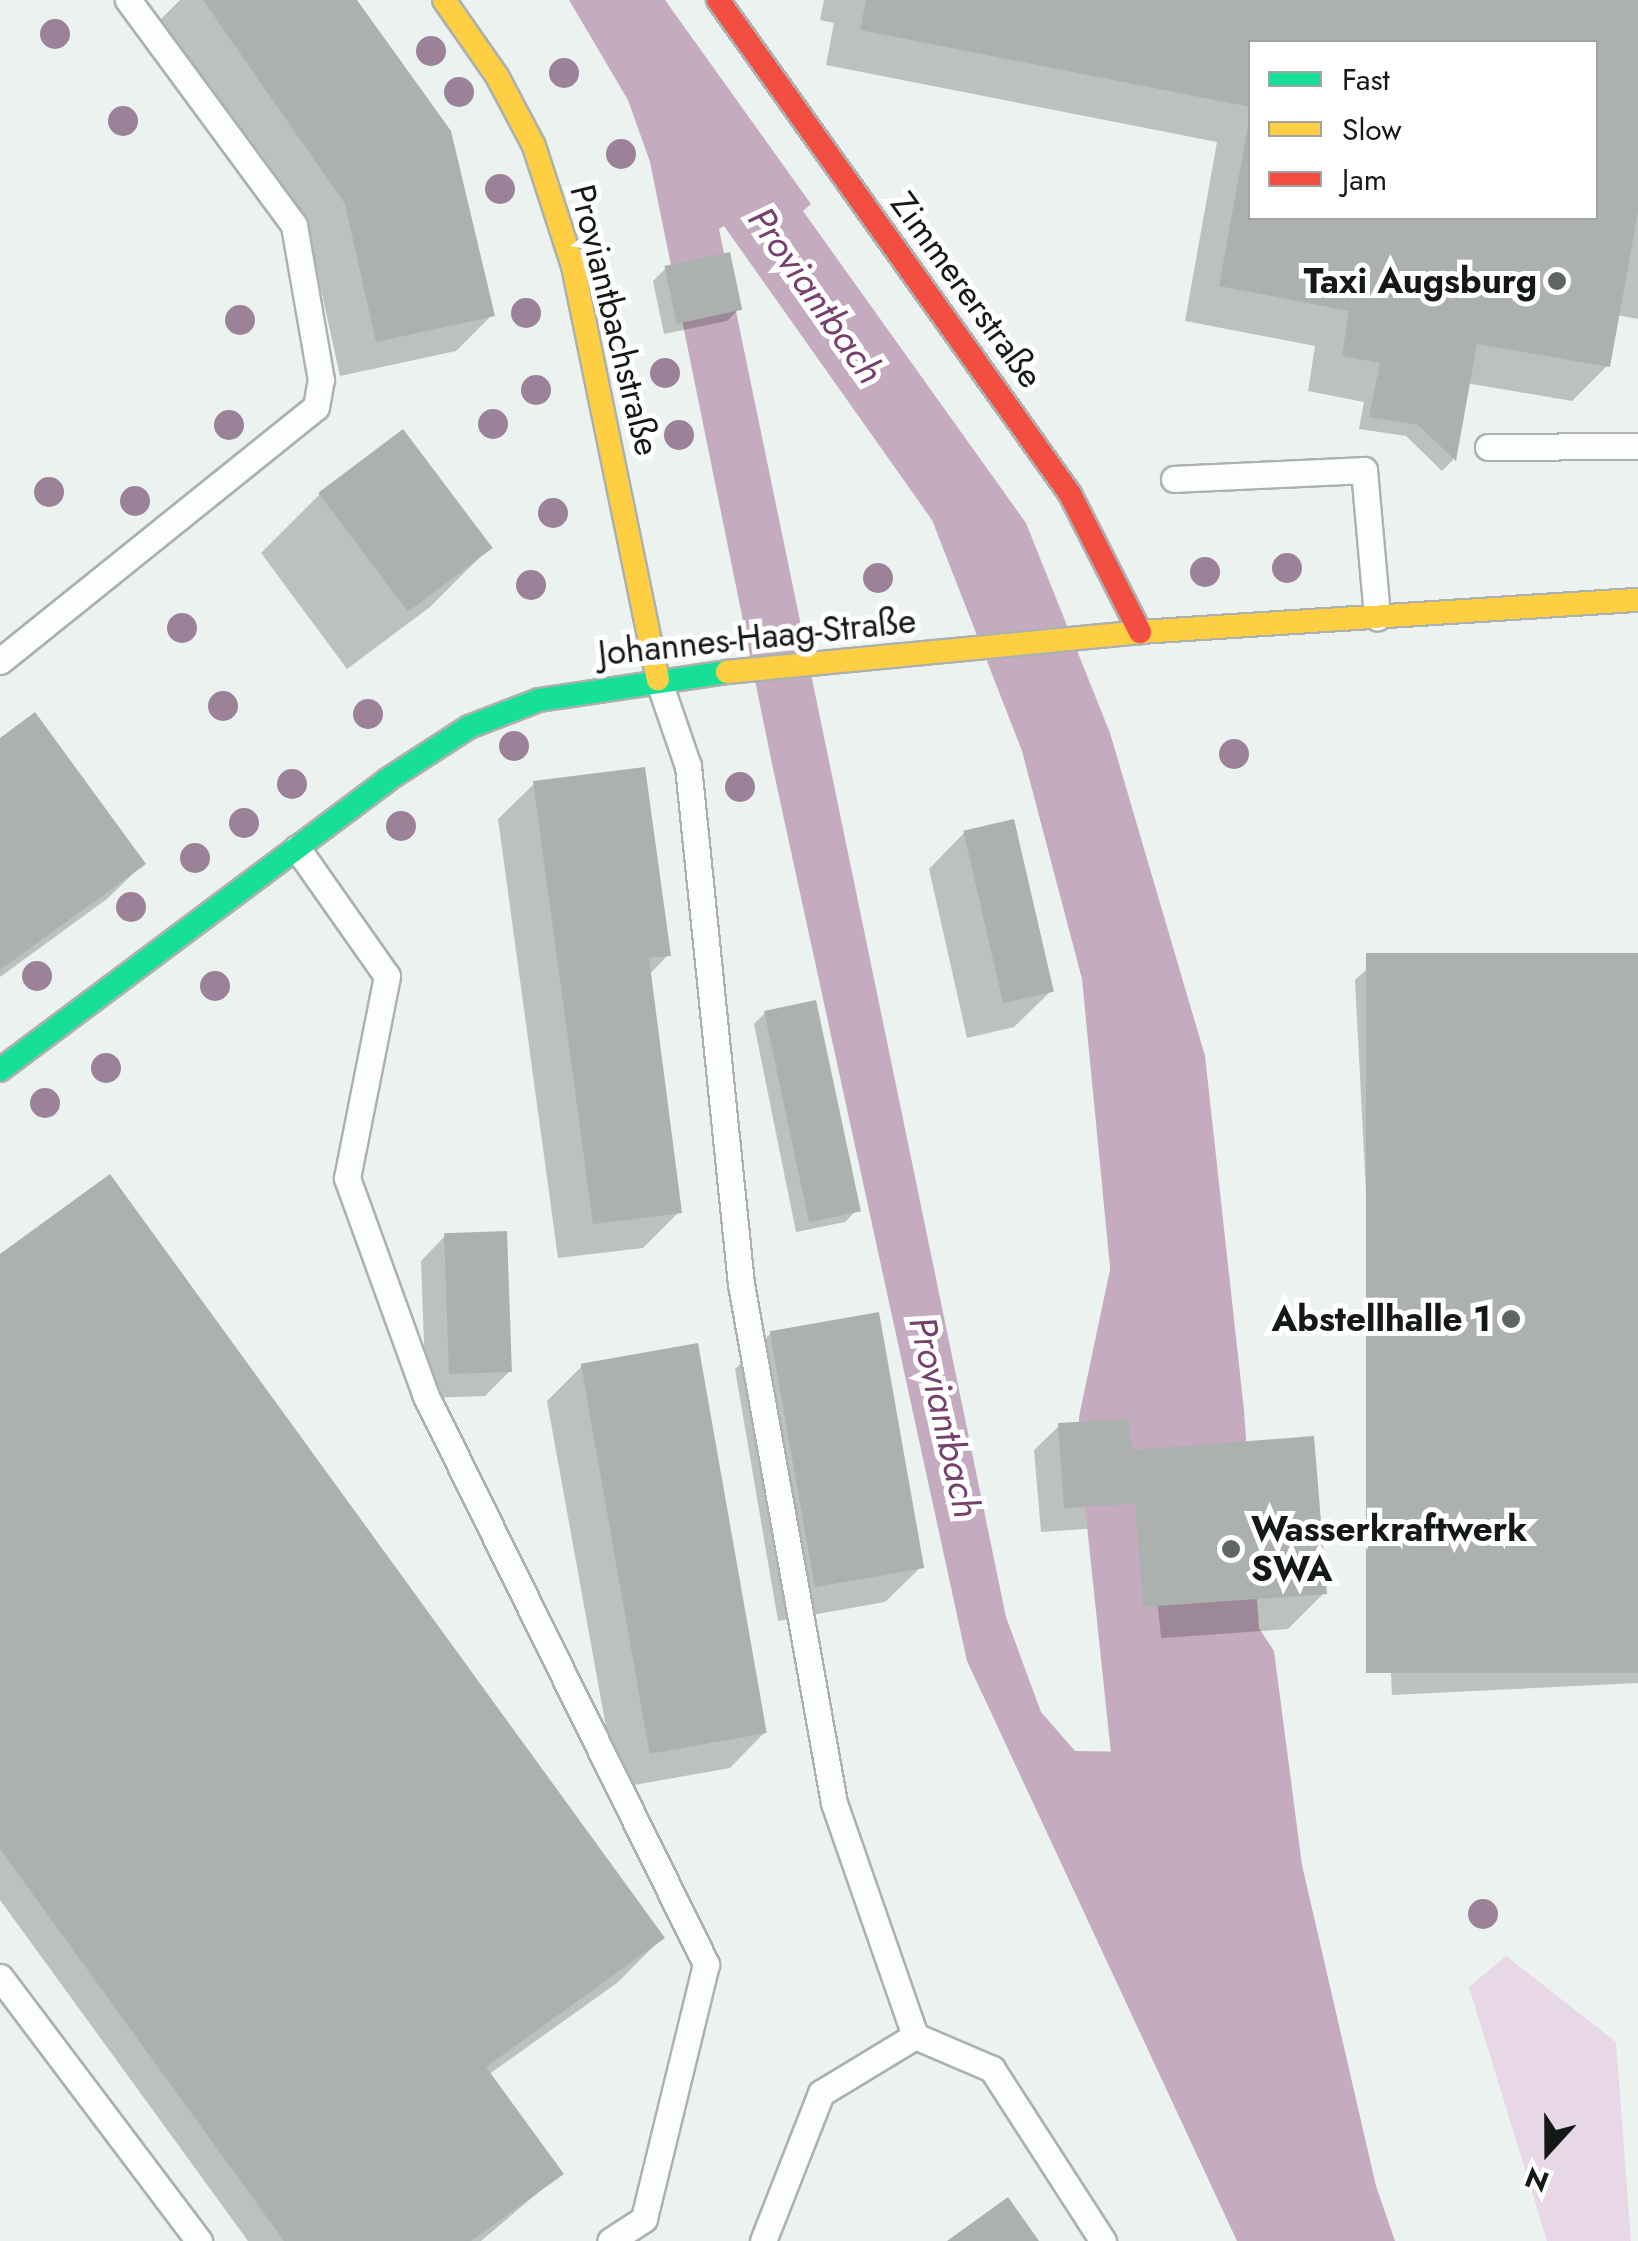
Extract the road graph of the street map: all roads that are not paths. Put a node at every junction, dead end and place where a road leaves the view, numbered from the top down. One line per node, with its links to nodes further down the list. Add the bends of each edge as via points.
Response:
1 (128, 0): 10 (lane, via 294,225 320,380 316,407)
2 (444, 0): 11 (street, Proviantbachstraße, via 497,76 534,146 573,266)
3 (718, 0): 9 (street, Zimmererstraße, via 1070,494)
4 (1638, 446): 5 (lane)
5 (1488, 447)
6 (1174, 480): 8 (lane, via 1364,470)
7 (1638, 600): 8 (street, Johannes-Haag-Straße)
8 (1377, 617): 9 (street, Johannes-Haag-Straße)
9 (1140, 632): 11 (street, Johannes-Haag-Straße)
10 (0, 661)
11 (658, 679): 12 (street, Johannes-Haag-Straße, via 539,700 469,727); 15 (lane, via 688,766 741,1284 834,1803)
12 (297, 848): 13 (street, Johannes-Haag-Straße); 17 (lane, via 387,976 347,1178 412,1358 706,1964 644,2219)
13 (0, 1070)
14 (0, 1976): 16 (lane)
15 (914, 2036): 18 (lane, via 820,2093); 19 (lane, via 992,2069)
16 (199, 2241)
17 (610, 2241)
18 (764, 2241)
19 (1103, 2241)

